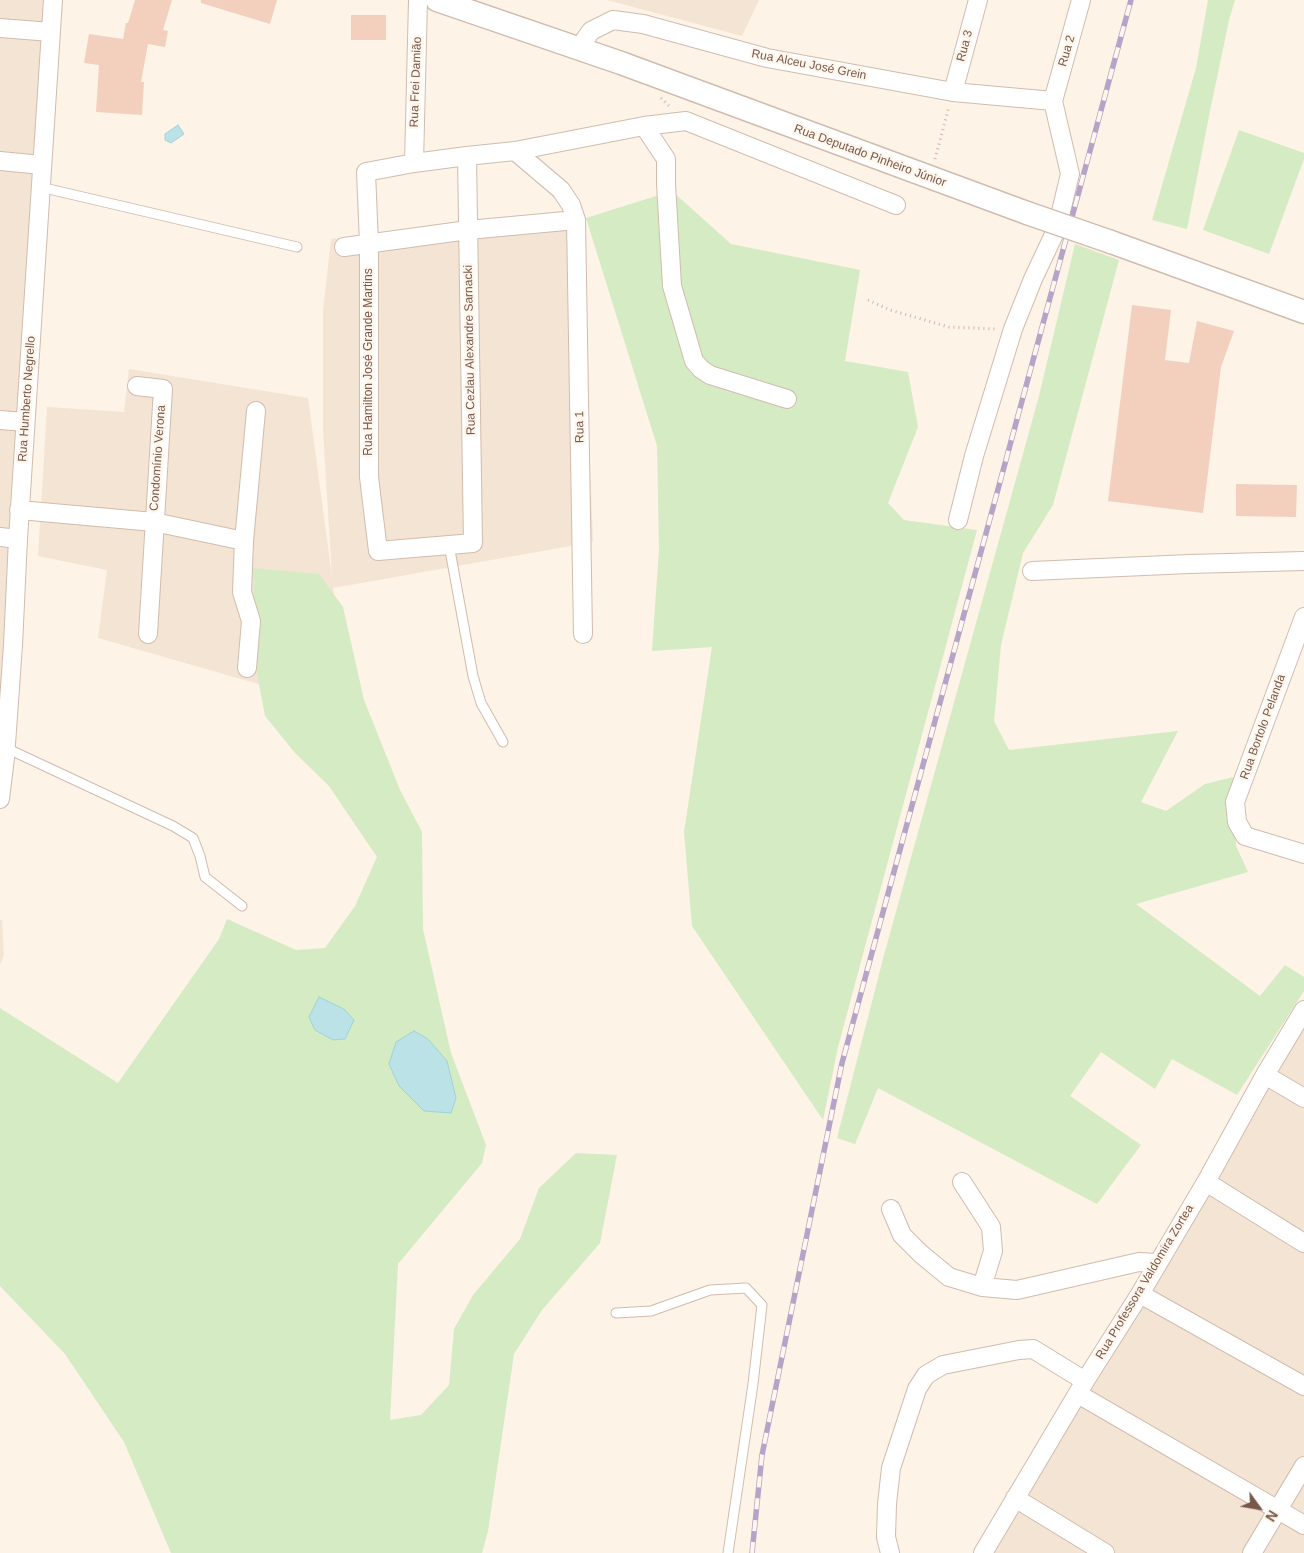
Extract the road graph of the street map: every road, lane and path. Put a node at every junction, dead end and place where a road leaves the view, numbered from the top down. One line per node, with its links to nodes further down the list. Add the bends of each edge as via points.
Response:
1 (53, 0): 7 (street, Rua Humberto Negrello)
2 (418, 0): 15 (street, Rua Frei Damião)
3 (978, 0): 9 (street, Rua 3)
4 (1081, 0): 10 (street, Rua 2)
5 (442, 1): 8 (street, Rua Deputado Pinheiro Júnior)
6 (0, 28): 7 (street)
7 (51, 32): 16 (street, Rua Humberto Negrello)
8 (579, 48): 9 (street, Rua Alceu José Grein, via 591,31 613,20 644,24 767,58); 17 (street, Rua Deputado Pinheiro Júnior)
9 (952, 92): 10 (street, Rua Alceu José Grein); 17 (path)
10 (1053, 101): 27 (street, via 1070,174 1057,228)
11 (644, 126): 12 (street); 19 (street, via 686,121); 29 (street, via 666,159 672,286 694,361 710,375)
12 (515, 151): 13 (street); 20 (street, via 561,190)
13 (467, 156): 15 (street); 21 (street, Rua Cezlau Alexandre Sarnacki)
14 (0, 160): 16 (street)
15 (414, 163): 22 (street, Rua Hamilton José Grande Martins, via 366,172)
16 (42, 165): 18 (street, Rua Humberto Negrello)
17 (930, 178): 26 (street, Rua Deputado Pinheiro Júnior, bridge)
18 (40, 186): 24 (lane); 32 (street, Rua Humberto Negrello)
19 (896, 205)
20 (576, 220): 21 (street); 43 (street, Rua 1)
21 (468, 230): 22 (street); 38 (street, Rua Cezlau Alexandre Sarnacki, via 473,543)
22 (369, 244): 23 (street); 38 (street, Rua Hamilton José Grande Martins, via 369,476 378,551)
23 (344, 247)
24 (297, 248)
25 (868, 300): 27 (path, via 890,310 949,327)
26 (1304, 312)
27 (1013, 330): 34 (street)
28 (137, 386): 35 (street, Condomínio Verona, via 163,389)
29 (787, 399)
30 (256, 411): 37 (street)
31 (0, 420): 32 (street)
32 (25, 422): 33 (street, Rua Humberto Negrello)
33 (19, 510): 35 (street, Condomínio Verona); 36 (street, Rua Humberto Negrello)
34 (958, 520)
35 (154, 522): 37 (street, Condomínio Verona); 42 (street, Condomínio Verona)
36 (9, 538): 44 (street, Rua Humberto Negrello)
37 (244, 541): 45 (street, via 242,592 251,621)
38 (449, 545): 46 (lane, via 473,676 481,703)
39 (1304, 561): 40 (street)
40 (1032, 571)
41 (1304, 617): 49 (street, Rua Bortolo Pelanda, via 1235,802 1237,822 1245,836)
42 (148, 634)
43 (583, 634)
44 (6, 644): 47 (street, Rua Humberto Negrello)
45 (247, 668)
46 (503, 742)
47 (3, 754): 48 (street, Rua Humberto Negrello); 50 (lane, via 173,826 193,838 205,877)
48 (0, 799)
49 (1304, 854)
50 (242, 906)
51 (1304, 1010): 52 (street, Rua Professora Valdomira Zortea)
52 (1265, 1075): 53 (street); 55 (street, Rua Professora Valdomira Zortea)
53 (1304, 1098)
54 (962, 1182): 59 (street, via 991,1227 993,1250)
55 (1206, 1182): 57 (street); 58 (street, Rua Professora Valdomira Zortea)
56 (891, 1209): 59 (street, via 902,1234 921,1254 949,1277)
57 (1304, 1244)
58 (1158, 1263): 59 (street, via 1139,1262 1017,1290); 60 (street, Rua Professora Valdomira Zortea)
59 (982, 1287)
60 (1140, 1294): 62 (street); 63 (street, Rua Professora Valdomira Zortea)
61 (616, 1312): 68 (lane, via 651,1311 710,1290 746,1288 762,1305 754,1384)
62 (1304, 1386)
63 (1081, 1387): 65 (street, Rua Professora Valdomira Zortea); 66 (street); 69 (street, via 1033,1349 943,1365 926,1375 917,1389 891,1468 886,1536)
64 (1304, 1466): 66 (street)
65 (1015, 1498): 70 (street, Rua Professora Valdomira Zortea); 71 (street)
66 (1278, 1509): 67 (street); 72 (street)
67 (1304, 1525)
68 (728, 1553)
69 (890, 1553)
70 (983, 1553)
71 (1105, 1553)
72 (1252, 1553)

